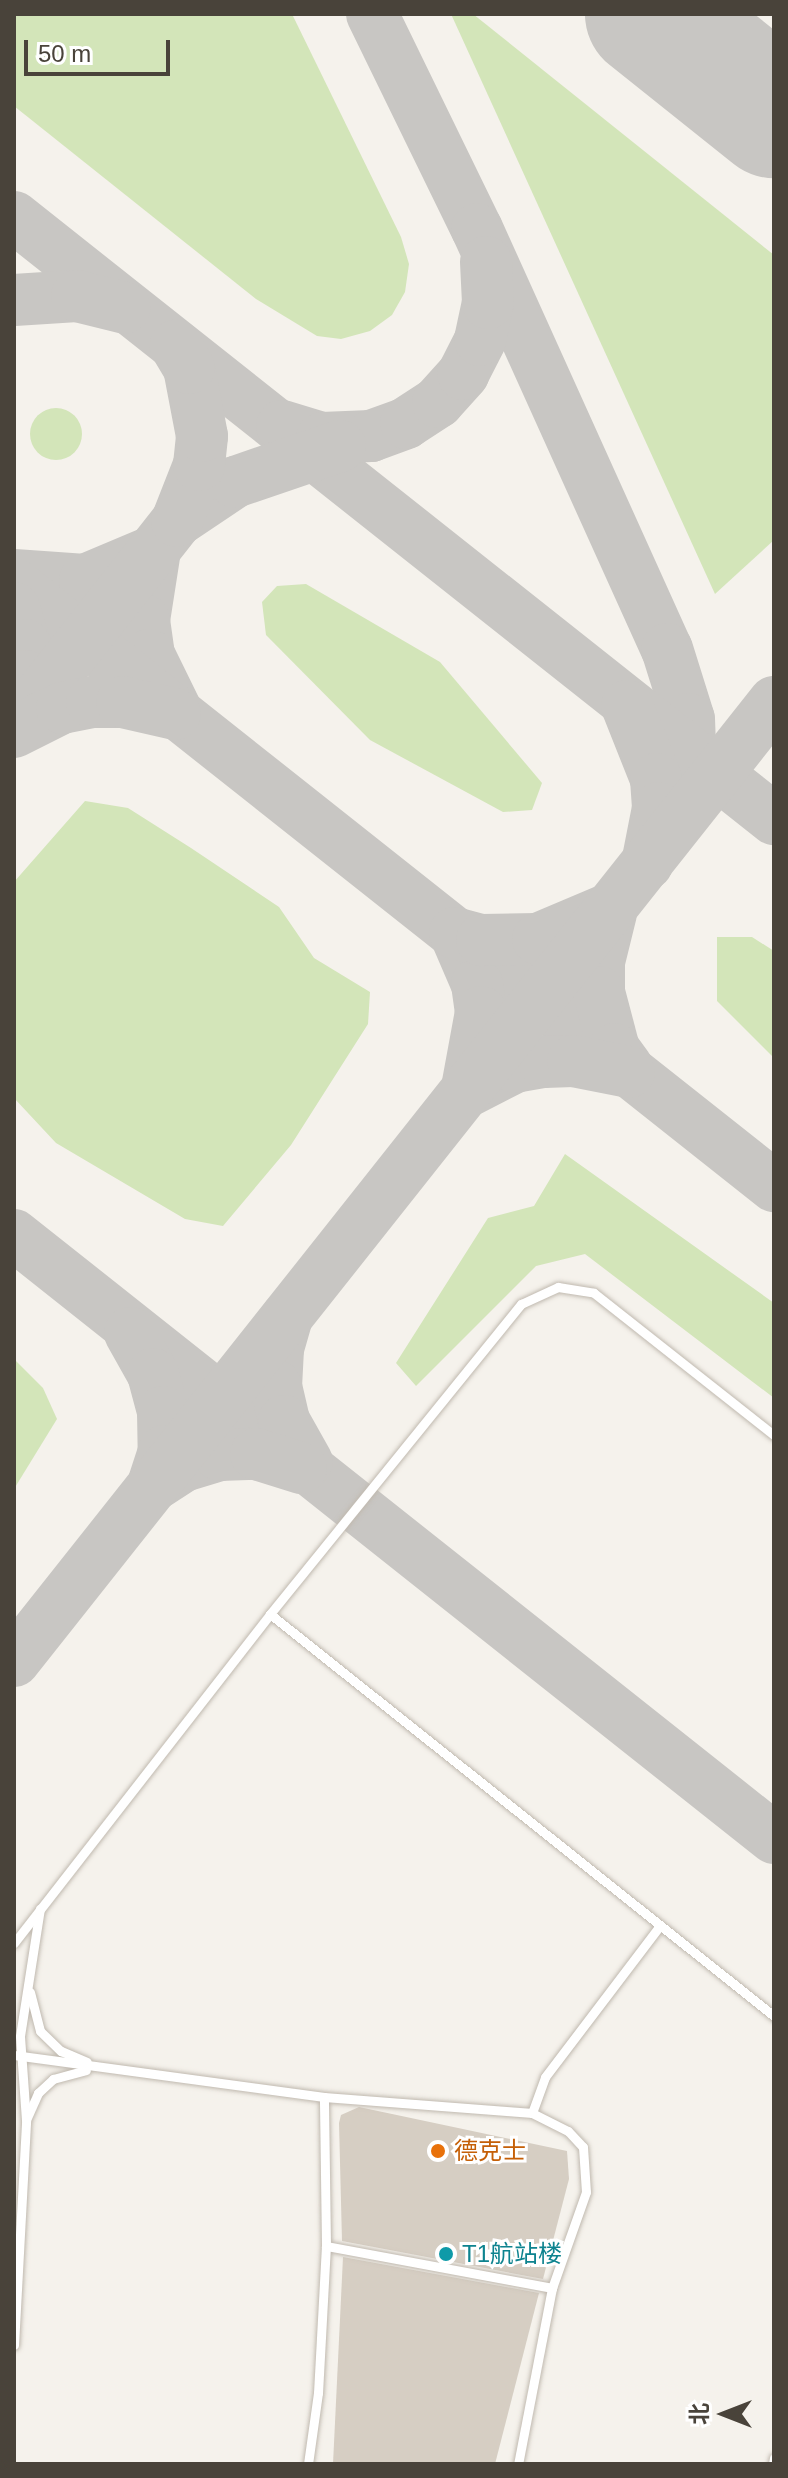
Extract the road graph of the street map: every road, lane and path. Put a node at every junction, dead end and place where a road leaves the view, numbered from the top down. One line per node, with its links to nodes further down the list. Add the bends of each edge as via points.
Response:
1 (774, 1435): 2 (lane, via 594,1293 558,1287 539,1293 500,1324)
2 (270, 1614): 3 (lane); 4 (lane)
3 (42, 1902): 5 (lane); 6 (lane)
4 (659, 1927): 7 (lane); 12 (lane, via 545,2077)
5 (14, 1943)
6 (30, 1960): 8 (lane); 9 (lane, via 31,2003 40,2031 61,2051)
7 (774, 2016)
8 (17, 2056): 9 (lane); 13 (lane)
9 (101, 2068): 11 (lane); 13 (lane, via 53,2079 38,2093)
10 (14, 2083): 13 (lane)
11 (324, 2097): 12 (lane); 14 (lane)
12 (532, 2113): 15 (lane, via 568,2131 583,2147 586,2164 586,2192)
13 (26, 2120): 16 (lane)
14 (326, 2246): 15 (lane); 17 (lane, via 318,2393)
15 (552, 2288): 18 (lane)
16 (14, 2345)
17 (308, 2464)
18 (518, 2464)

